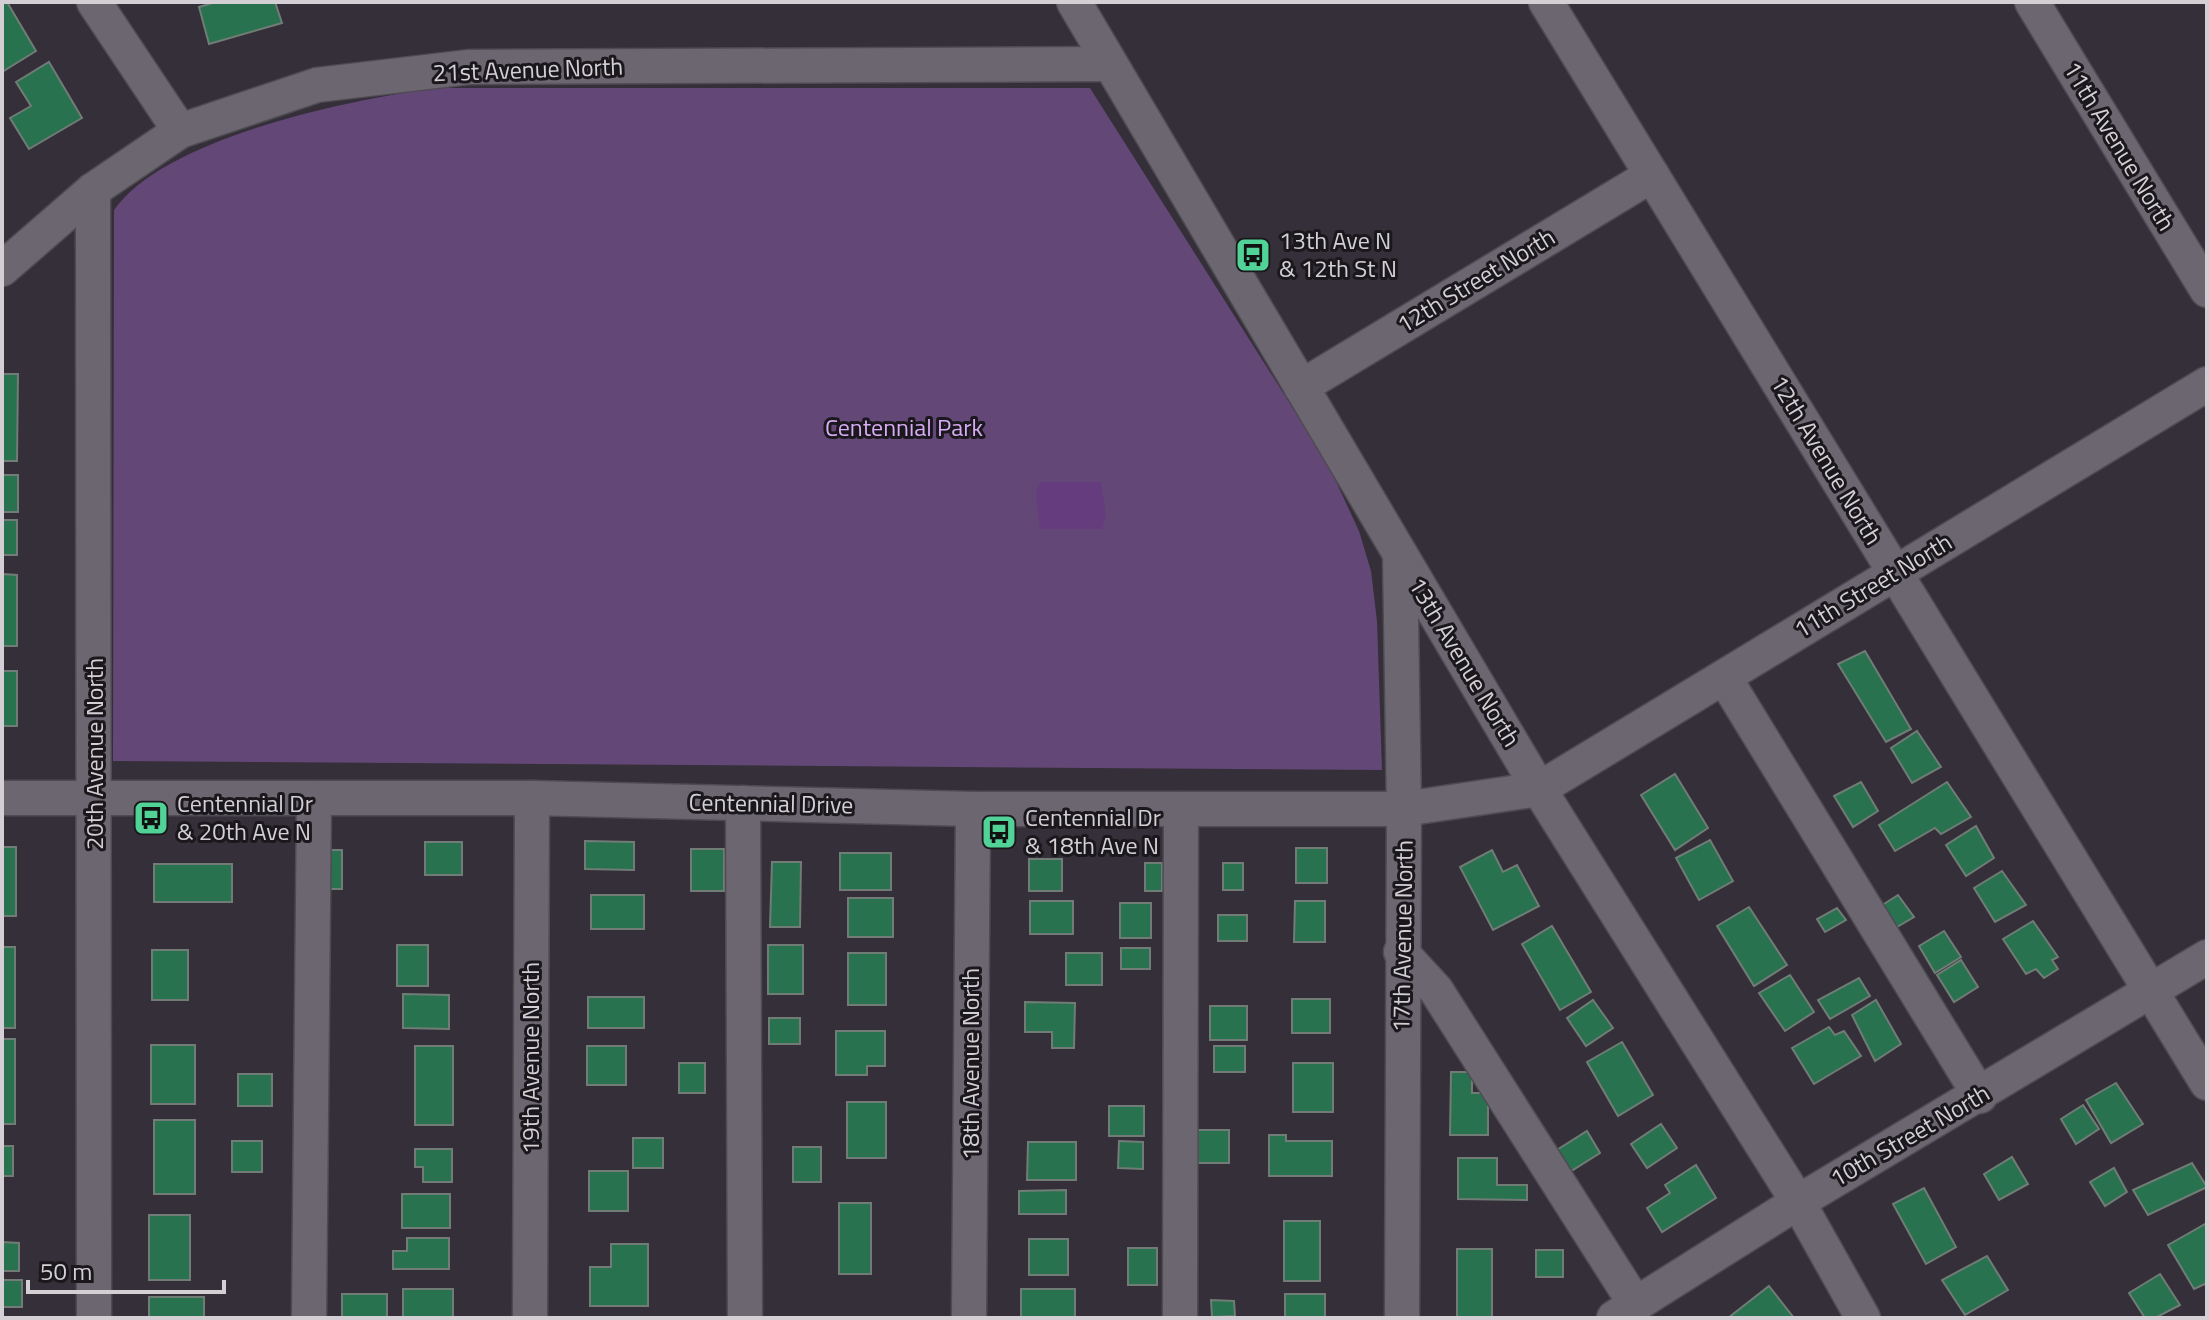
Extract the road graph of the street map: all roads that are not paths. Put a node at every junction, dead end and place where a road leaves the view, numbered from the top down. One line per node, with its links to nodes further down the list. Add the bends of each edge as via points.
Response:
1 (94, 2): 6 (street)
2 (1074, 2): 5 (street, 13th Avenue North)
3 (1546, 2): 7 (street, 12th Avenue North)
4 (2032, 2): 10 (street, 11th Avenue North)
5 (1110, 64): 6 (street, 21st Avenue North, via 469,67 317,85); 12 (street, 13th Avenue North)
6 (180, 131): 8 (street, 21st Avenue North)
7 (1652, 175): 12 (street, 12th Street North); 14 (street, 12th Avenue North)
8 (93, 190): 9 (street, 21st Avenue North); 19 (street, 20th Avenue North)
9 (2, 269)
10 (2207, 290)
11 (2207, 384): 14 (street, 11th Street North)
12 (1301, 387): 13 (street, 13th Avenue North)
13 (1400, 554): 16 (street, 13th Avenue North); 24 (street, 17th Avenue North)
14 (1895, 573): 15 (street, 11th Street North); 27 (street, 12th Avenue North)
15 (1724, 677): 16 (street, 11th Street North); 29 (street)
16 (1539, 789): 24 (street, Centennial Drive); 30 (street, 13th Avenue North)
17 (2, 798): 19 (street, Centennial Drive)
18 (532, 798): 20 (street, Centennial Drive); 21 (street, Centennial Drive); 34 (street, 19th Avenue North)
19 (95, 799): 20 (street, Centennial Drive); 32 (street, 20th Avenue North)
20 (314, 799): 33 (street)
21 (743, 803): 22 (street, Centennial Drive); 35 (street)
22 (973, 809): 23 (street, Centennial Drive); 36 (street, 18th Avenue North)
23 (1181, 809): 24 (street, Centennial Drive); 37 (street)
24 (1404, 809): 25 (street, 17th Avenue North)
25 (1401, 952): 31 (street, via 1436,990); 38 (street, 17th Avenue North)
26 (2207, 957): 27 (street, 10th Street North)
27 (2151, 991): 28 (street, 12th Avenue North); 29 (street, 10th Street North)
28 (2207, 1083)
29 (1980, 1096): 30 (street, 10th Street North)
30 (1798, 1202): 31 (street, 10th Street North); 39 (street, 13th Avenue North)
31 (1625, 1312)
32 (94, 1318)
33 (309, 1318)
34 (530, 1318)
35 (745, 1318)
36 (969, 1318)
37 (1180, 1318)
38 (1402, 1318)
39 (1863, 1318)

